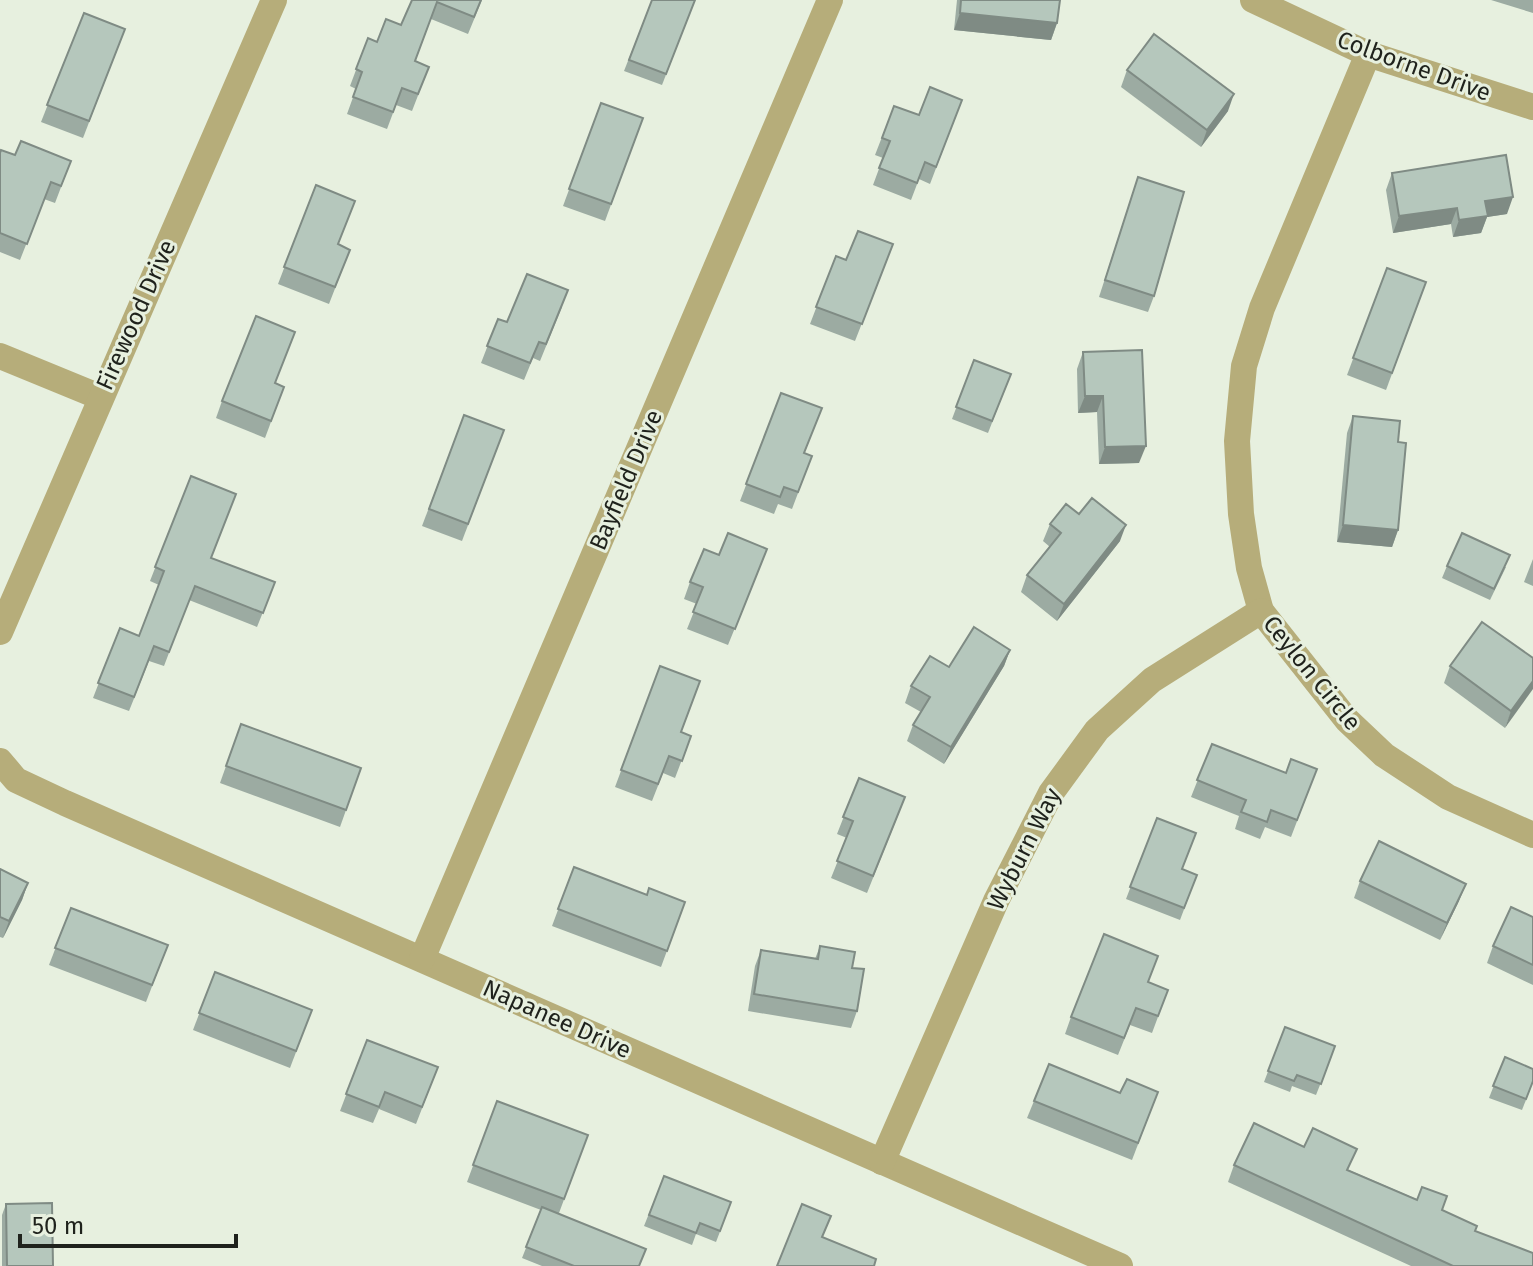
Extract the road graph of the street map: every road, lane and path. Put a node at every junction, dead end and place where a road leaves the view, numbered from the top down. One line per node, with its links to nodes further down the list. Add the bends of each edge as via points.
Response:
1 (274, 0): 7 (street, Firewood Drive)
2 (830, 0): 12 (street, Bayfield Drive)
3 (1253, 0): 4 (street, Colborne Drive)
4 (1368, 54): 5 (street, Colborne Drive); 8 (street, Ceylon Circle, via 1262,308 1244,366 1237,441 1241,514)
5 (1533, 107)
6 (0, 356): 7 (street)
7 (100, 397): 9 (street, Firewood Drive)
8 (1261, 611): 11 (street, Ceylon Circle, via 1347,720 1384,755 1448,797); 13 (street, Wyburn Way, via 1152,680 1097,730 1051,793 996,901)
9 (0, 632)
10 (0, 761): 12 (street, Napanee Drive, via 16,780 65,803)
11 (1533, 835)
12 (422, 959): 13 (street, Napanee Drive)
13 (882, 1162): 14 (street, Napanee Drive)
14 (1120, 1266)

